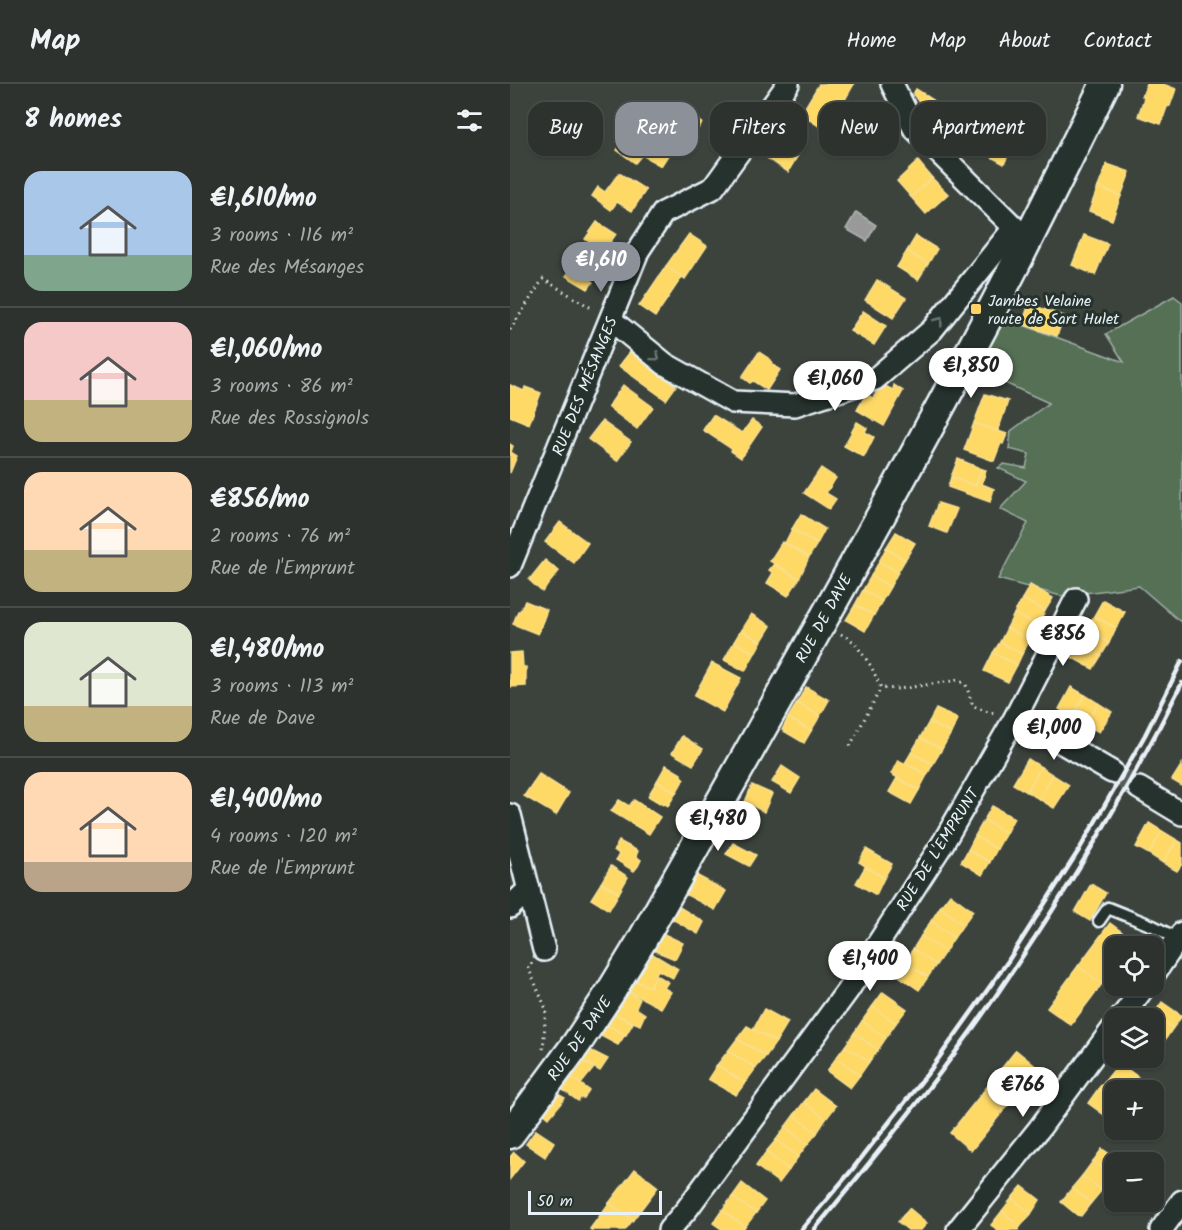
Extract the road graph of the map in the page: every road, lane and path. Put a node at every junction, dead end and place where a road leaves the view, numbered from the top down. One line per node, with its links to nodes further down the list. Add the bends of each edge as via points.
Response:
1 (788, 84): 5 (street, RUE DES MÉSANGES, via 713,188 663,213 639,251)
2 (892, 84): 4 (street, via 914,128)
3 (1105, 84): 4 (main road, RUE DE DAVE)
4 (1021, 234): 5 (street, one-way to 4, via 665,364 733,402 795,405 875,378 932,330); 9 (main road, RUE DE DAVE, via 961,369)
5 (611, 320): 6 (path, via 543,279); 7 (street, RUE DES MÉSANGES)
6 (510, 330)
7 (510, 566)
8 (1076, 599): 11 (street, RUE DE L'EMPRUNT)
9 (821, 622): 10 (path, via 854,642); 25 (main road, RUE DE DAVE, via 641,942 576,1043)
10 (881, 688): 11 (path, via 958,680 966,685 973,706); 12 (path)
11 (1016, 716): 13 (street); 27 (street, RUE DE L'EMPRUNT, via 943,843 848,990)
12 (850, 746)
13 (1112, 772)
14 (1139, 789): 15 (street)
15 (1182, 814)
16 (510, 815): 17 (street)
17 (529, 889): 18 (street); 21 (street)
18 (510, 907)
19 (1099, 921): 20 (lane, via 1108,908)
20 (1180, 936): 22 (street)
21 (544, 950): 24 (path, via 528,967 546,1009)
22 (1164, 959)
23 (1104, 1041): 28 (street)
24 (543, 1052)
25 (510, 1134)
26 (1182, 1201): 29 (street)
27 (669, 1230)
28 (958, 1230)
29 (1161, 1230)

